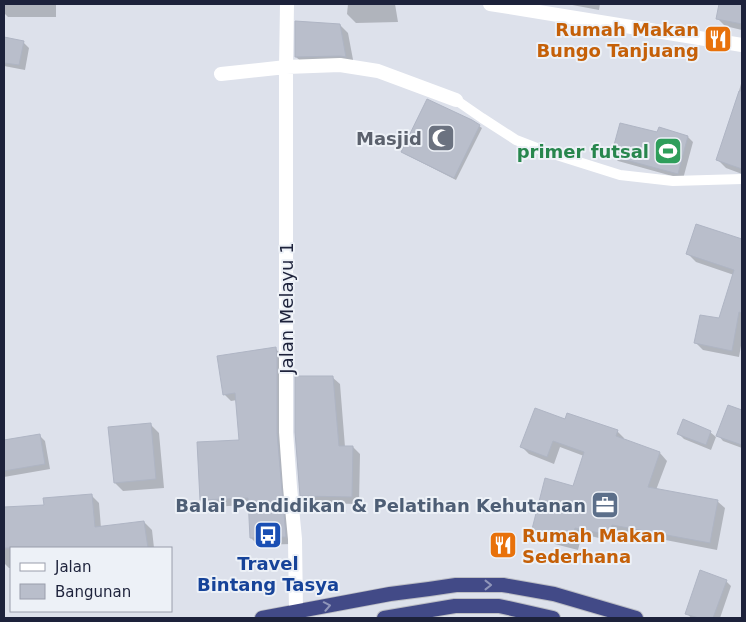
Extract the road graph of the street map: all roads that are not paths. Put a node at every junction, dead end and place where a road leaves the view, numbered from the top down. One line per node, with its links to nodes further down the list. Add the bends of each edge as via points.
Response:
1 (287, 4): 4 (street, Jalan Melayu 1)
2 (490, 4): 3 (street)
3 (742, 45)
4 (286, 67): 5 (street); 6 (street, via 340,65 378,71); 8 (street, Jalan Melayu 1, via 286,432 295,539)
5 (221, 74)
6 (456, 100): 7 (lane, via 516,140 620,174 673,181)
7 (742, 179)
8 (296, 612): 9 (highway); 12 (highway, one-way to 12, via 428,588 503,585 554,594)
9 (262, 618)
10 (384, 618): 11 (highway, via 455,606 499,606)
11 (553, 618)
12 (636, 618)

